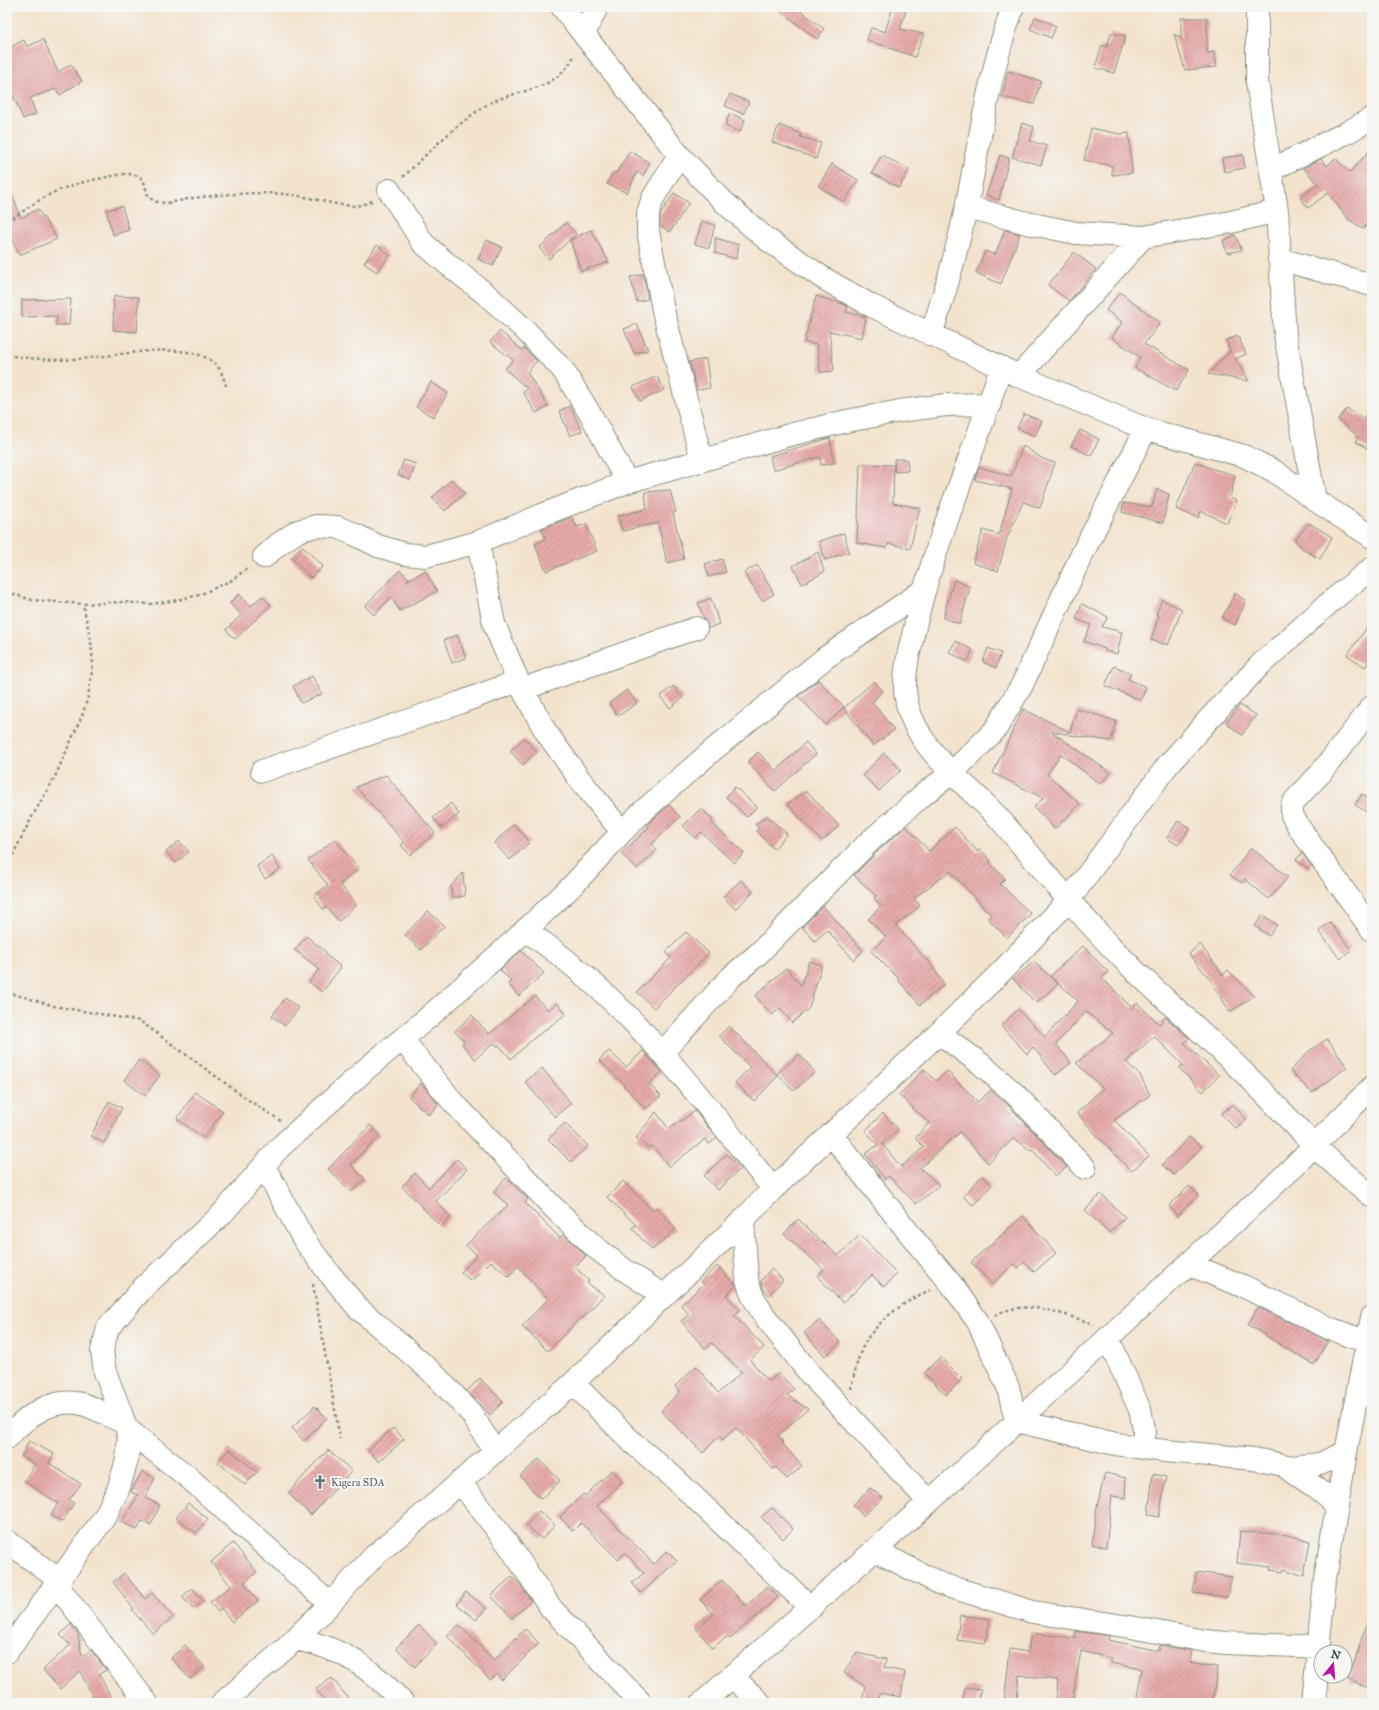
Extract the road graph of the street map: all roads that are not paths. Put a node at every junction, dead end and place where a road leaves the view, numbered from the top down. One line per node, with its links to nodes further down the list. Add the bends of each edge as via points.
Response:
1 (562, 7): 5 (street)
2 (597, 7): 5 (street)
3 (1013, 7): 10 (street, via 991,80)
4 (1258, 7): 8 (street, via 1257,81)
5 (584, 33): 7 (street)
6 (1372, 118): 8 (street)
7 (679, 155): 15 (street, via 725,203 765,238 823,278 870,305); 19 (street, via 653,198 648,213 648,231 663,310)
8 (1271, 170): 11 (street)
9 (389, 190): 20 (street, via 423,243 487,295 563,370)
10 (967, 207): 12 (street, via 1076,233); 15 (street, via 947,286)
11 (1277, 211): 12 (street, via 1231,222); 13 (street)
12 (1143, 237): 16 (street)
13 (1279, 259): 14 (street); 21 (street, via 1285,335)
14 (1372, 285)
15 (931, 334): 16 (street)
16 (1010, 372): 17 (street); 18 (street)
17 (990, 404): 19 (street, via 946,405 847,421); 26 (street, via 933,558)
18 (1146, 429): 21 (street, via 1244,456 1274,471); 31 (street, via 1083,552 1022,685 995,730)
19 (702, 461): 20 (street)
20 (627, 482): 23 (street)
21 (1314, 500): 22 (street)
22 (1372, 537)
23 (478, 542): 24 (street, via 426,556 405,554 378,546 337,528 316,526 298,531); 28 (street, via 494,624)
24 (264, 556)
25 (1372, 568): 33 (street, via 1261,664 1209,719 1167,766)
26 (924, 590): 31 (street, via 909,653 905,692 909,713 915,725 925,742); 32 (street, via 825,658 713,750)
27 (696, 628): 28 (street)
28 (520, 685): 30 (street, via 459,703); 32 (street, via 546,732)
29 (1372, 708): 35 (street, via 1292,805 1292,815 1300,829)
30 (262, 771)
31 (952, 773): 33 (street, via 997,816); 38 (street, via 869,842 758,954 731,977)
32 (622, 832): 34 (street, via 573,885)
33 (1069, 900): 36 (street); 41 (street, via 1126,962 1245,1074)
34 (526, 930): 37 (street); 38 (street, via 581,971)
35 (1372, 930)
36 (939, 1033): 40 (street); 43 (street, via 981,1064 1016,1095)
37 (402, 1039): 42 (street, via 279,1148); 48 (street, via 453,1102 553,1207 596,1248)
38 (662, 1053): 44 (street)
39 (1372, 1087): 41 (street)
40 (831, 1134): 44 (street); 53 (street, via 952,1285 978,1322 1008,1387)
41 (1315, 1146): 45 (street); 47 (street)
42 (264, 1166): 54 (street, via 222,1214 144,1287 108,1328 102,1351 104,1372); 57 (street, via 304,1240 358,1308 433,1373 470,1413)
43 (1085, 1168)
44 (773, 1189): 46 (street)
45 (1372, 1196)
46 (743, 1220): 48 (street); 61 (street, via 747,1280 756,1302 775,1332 810,1374)
47 (1188, 1264): 50 (street); 51 (street, via 1245,1287 1329,1328)
48 (663, 1295): 52 (street)
49 (1372, 1317): 51 (street)
50 (1108, 1338): 53 (street); 56 (street, via 1140,1410)
51 (1367, 1342): 58 (street)
52 (573, 1383): 57 (street); 67 (street)
53 (1016, 1421): 56 (street); 61 (street)
54 (126, 1426): 55 (street, via 84,1405 68,1402 48,1406 31,1415); 65 (street, via 129,1436 127,1460 118,1490 104,1518); 66 (street, via 188,1477)
55 (7, 1438)
56 (1144, 1448): 59 (street, via 1254,1459)
57 (495, 1452): 60 (street)
58 (1346, 1452): 59 (street, via 1320,1464); 62 (street)
59 (1284, 1466): 62 (street)
60 (460, 1482): 66 (street, via 375,1555); 77 (street, via 508,1544 551,1608)
61 (929, 1502): 64 (street)
62 (1337, 1505): 69 (street, via 1325,1579)
63 (7, 1541): 65 (street)
64 (874, 1550): 67 (street); 70 (street, via 941,1584 1033,1612 1212,1641)
65 (58, 1582): 71 (street); 74 (street)
66 (330, 1604): 68 (street)
67 (810, 1608): 72 (street)
68 (296, 1639): 75 (street); 76 (street, via 338,1651 359,1663 380,1679)
69 (1318, 1644)
70 (1313, 1647)
71 (7, 1652)
72 (732, 1676): 78 (street); 79 (street)
73 (1315, 1684): 80 (street)
74 (147, 1703)
75 (222, 1703)
76 (403, 1703)
77 (641, 1703)
78 (702, 1703)
79 (760, 1703)
80 (1313, 1703)

